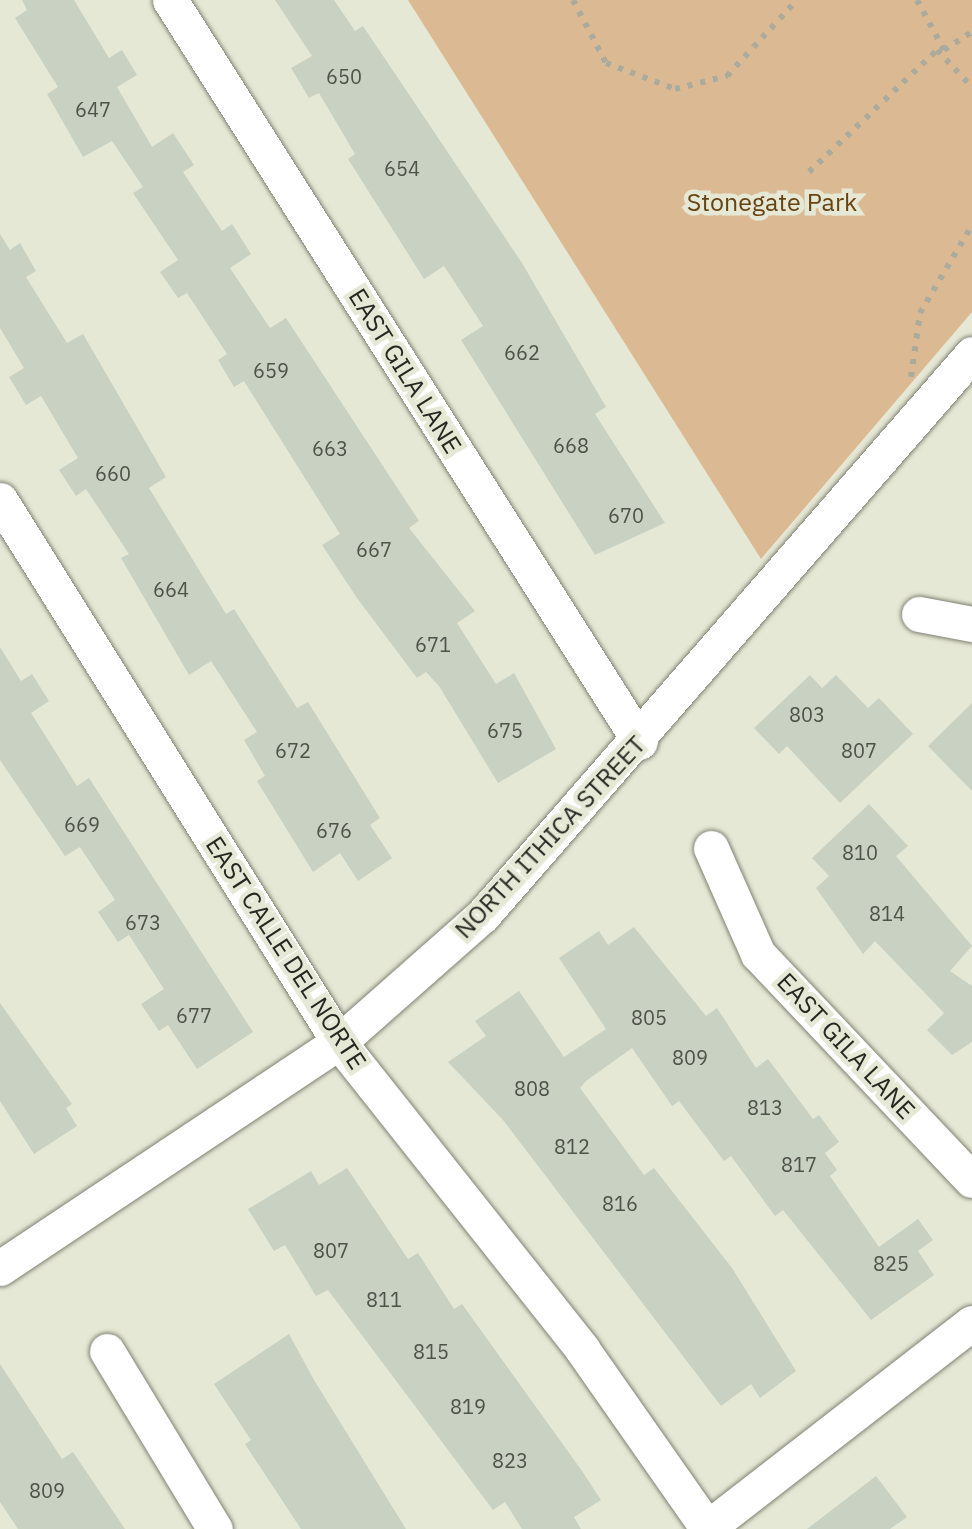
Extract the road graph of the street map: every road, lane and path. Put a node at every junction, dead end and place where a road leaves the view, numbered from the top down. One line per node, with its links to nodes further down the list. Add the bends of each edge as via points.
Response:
1 (170, 0): 15 (street, EAST GILA LANE)
2 (573, 0): 3 (path, via 606,63 675,89 726,76)
3 (797, 0)
4 (917, 0): 6 (path)
5 (972, 32): 6 (path)
6 (944, 50): 7 (path); 8 (path, via 910,72)
7 (972, 87)
8 (809, 172)
9 (972, 225): 11 (path, via 913,336 908,374)
10 (972, 354): 11 (street, NORTH ITHICA STREET)
11 (934, 398): 15 (street, NORTH ITHICA STREET)
12 (0, 500): 17 (street, EAST CALLE DEL NORTE)
13 (919, 614): 14 (street)
14 (972, 624)
15 (640, 742): 17 (street, NORTH ITHICA STREET, via 483,915)
16 (711, 848): 18 (street, EAST GILA LANE, via 758,954)
17 (339, 1042): 19 (street, NORTH ITHICA STREET); 23 (street, EAST CALLE DEL NORTE, via 582,1349)
18 (972, 1180)
19 (3, 1259)
20 (972, 1323): 23 (street)
21 (107, 1351): 22 (street)
22 (215, 1529)
23 (707, 1529)

